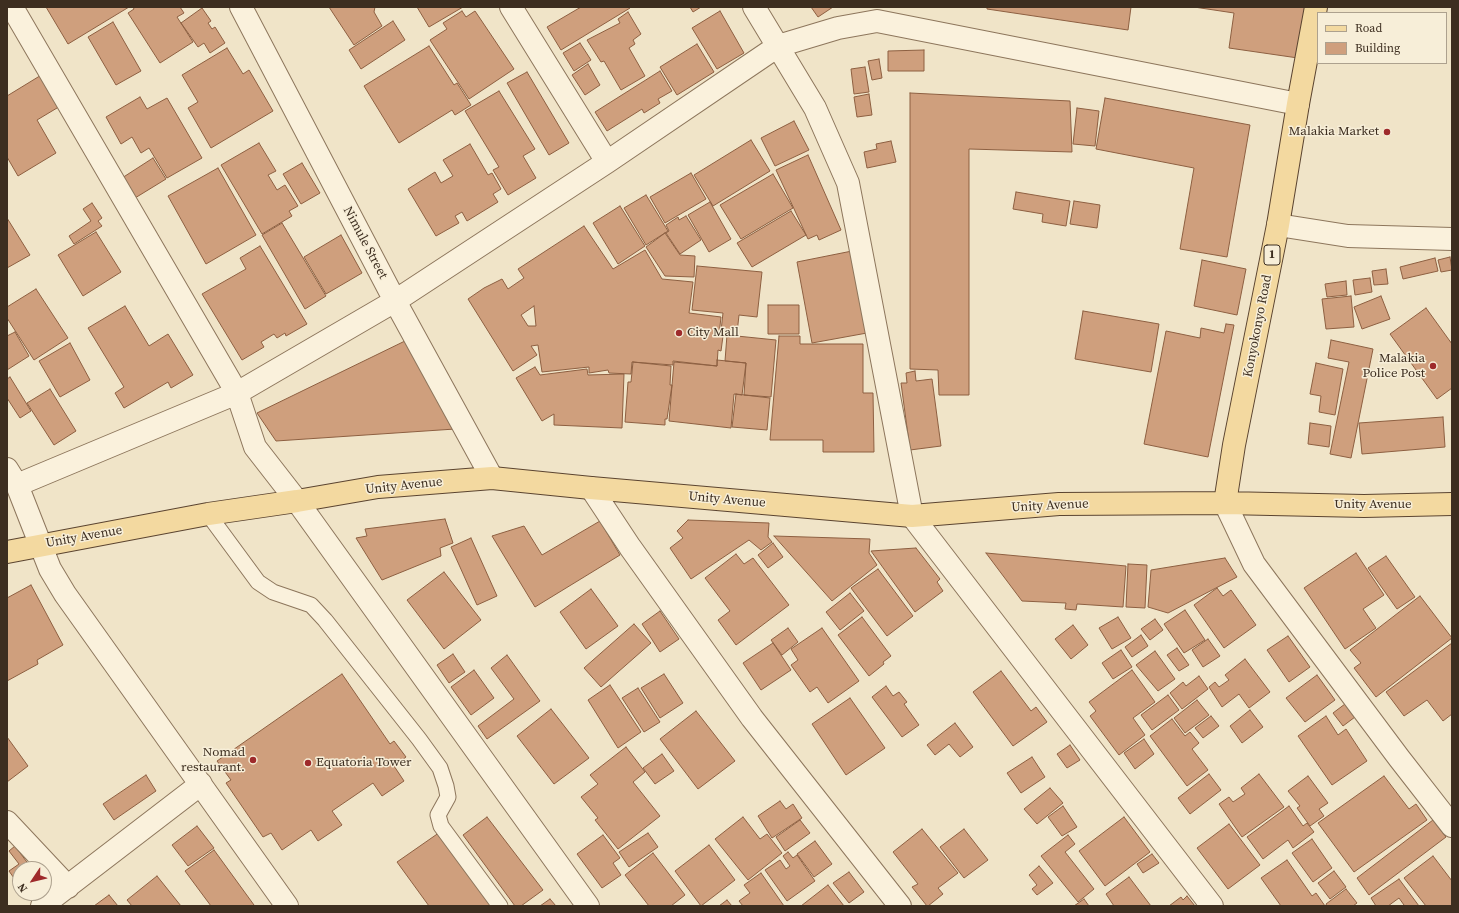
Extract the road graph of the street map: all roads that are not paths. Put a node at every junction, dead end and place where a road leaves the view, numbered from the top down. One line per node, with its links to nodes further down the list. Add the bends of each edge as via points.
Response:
1 (12, 7): 13 (street)
2 (241, 7): 12 (street, Nimule Street)
3 (511, 7): 9 (street)
4 (754, 7): 7 (street)
5 (1316, 7): 8 (main road, Konyokonyo Road / 1)
6 (885, 14): 7 (street); 8 (street)
7 (778, 46): 9 (street); 21 (street, via 815,108 848,183)
8 (1298, 104): 10 (main road, Konyokonyo Road / 1)
9 (607, 162): 12 (street)
10 (1278, 225): 11 (street, via 1348,236); 18 (main road, Konyokonyo Road / 1, via 1234,445)
11 (1452, 240)
12 (395, 301): 13 (street); 15 (street, Nimule Street)
13 (236, 393): 14 (street); 17 (street, via 255,447)
14 (12, 477): 22 (street)
15 (492, 478): 16 (main road, Unity Avenue); 17 (main road, Unity Avenue, via 378,487)
16 (591, 488): 21 (main road, Unity Avenue); 32 (street, via 752,718)
17 (297, 501): 20 (main road, Unity Avenue); 31 (street)
18 (1225, 503): 19 (main road, Unity Avenue, via 1364,506); 21 (main road, Unity Avenue, via 1059,504); 26 (street, via 1254,564)
19 (1452, 504)
20 (208, 514): 22 (main road, Unity Avenue); 30 (lane, via 258,582 273,592 311,605 419,739 440,768 446,786 448,797 438,815 442,826)
21 (912, 516): 33 (street)
22 (40, 545): 23 (main road, Unity Avenue); 24 (street, via 65,594)
23 (7, 552)
24 (201, 784): 27 (street); 29 (street)
25 (7, 822): 27 (street)
26 (1452, 826)
27 (68, 887): 28 (street)
28 (42, 906)
29 (287, 906)
30 (500, 906)
31 (588, 906)
32 (900, 906)
33 (1212, 906)

